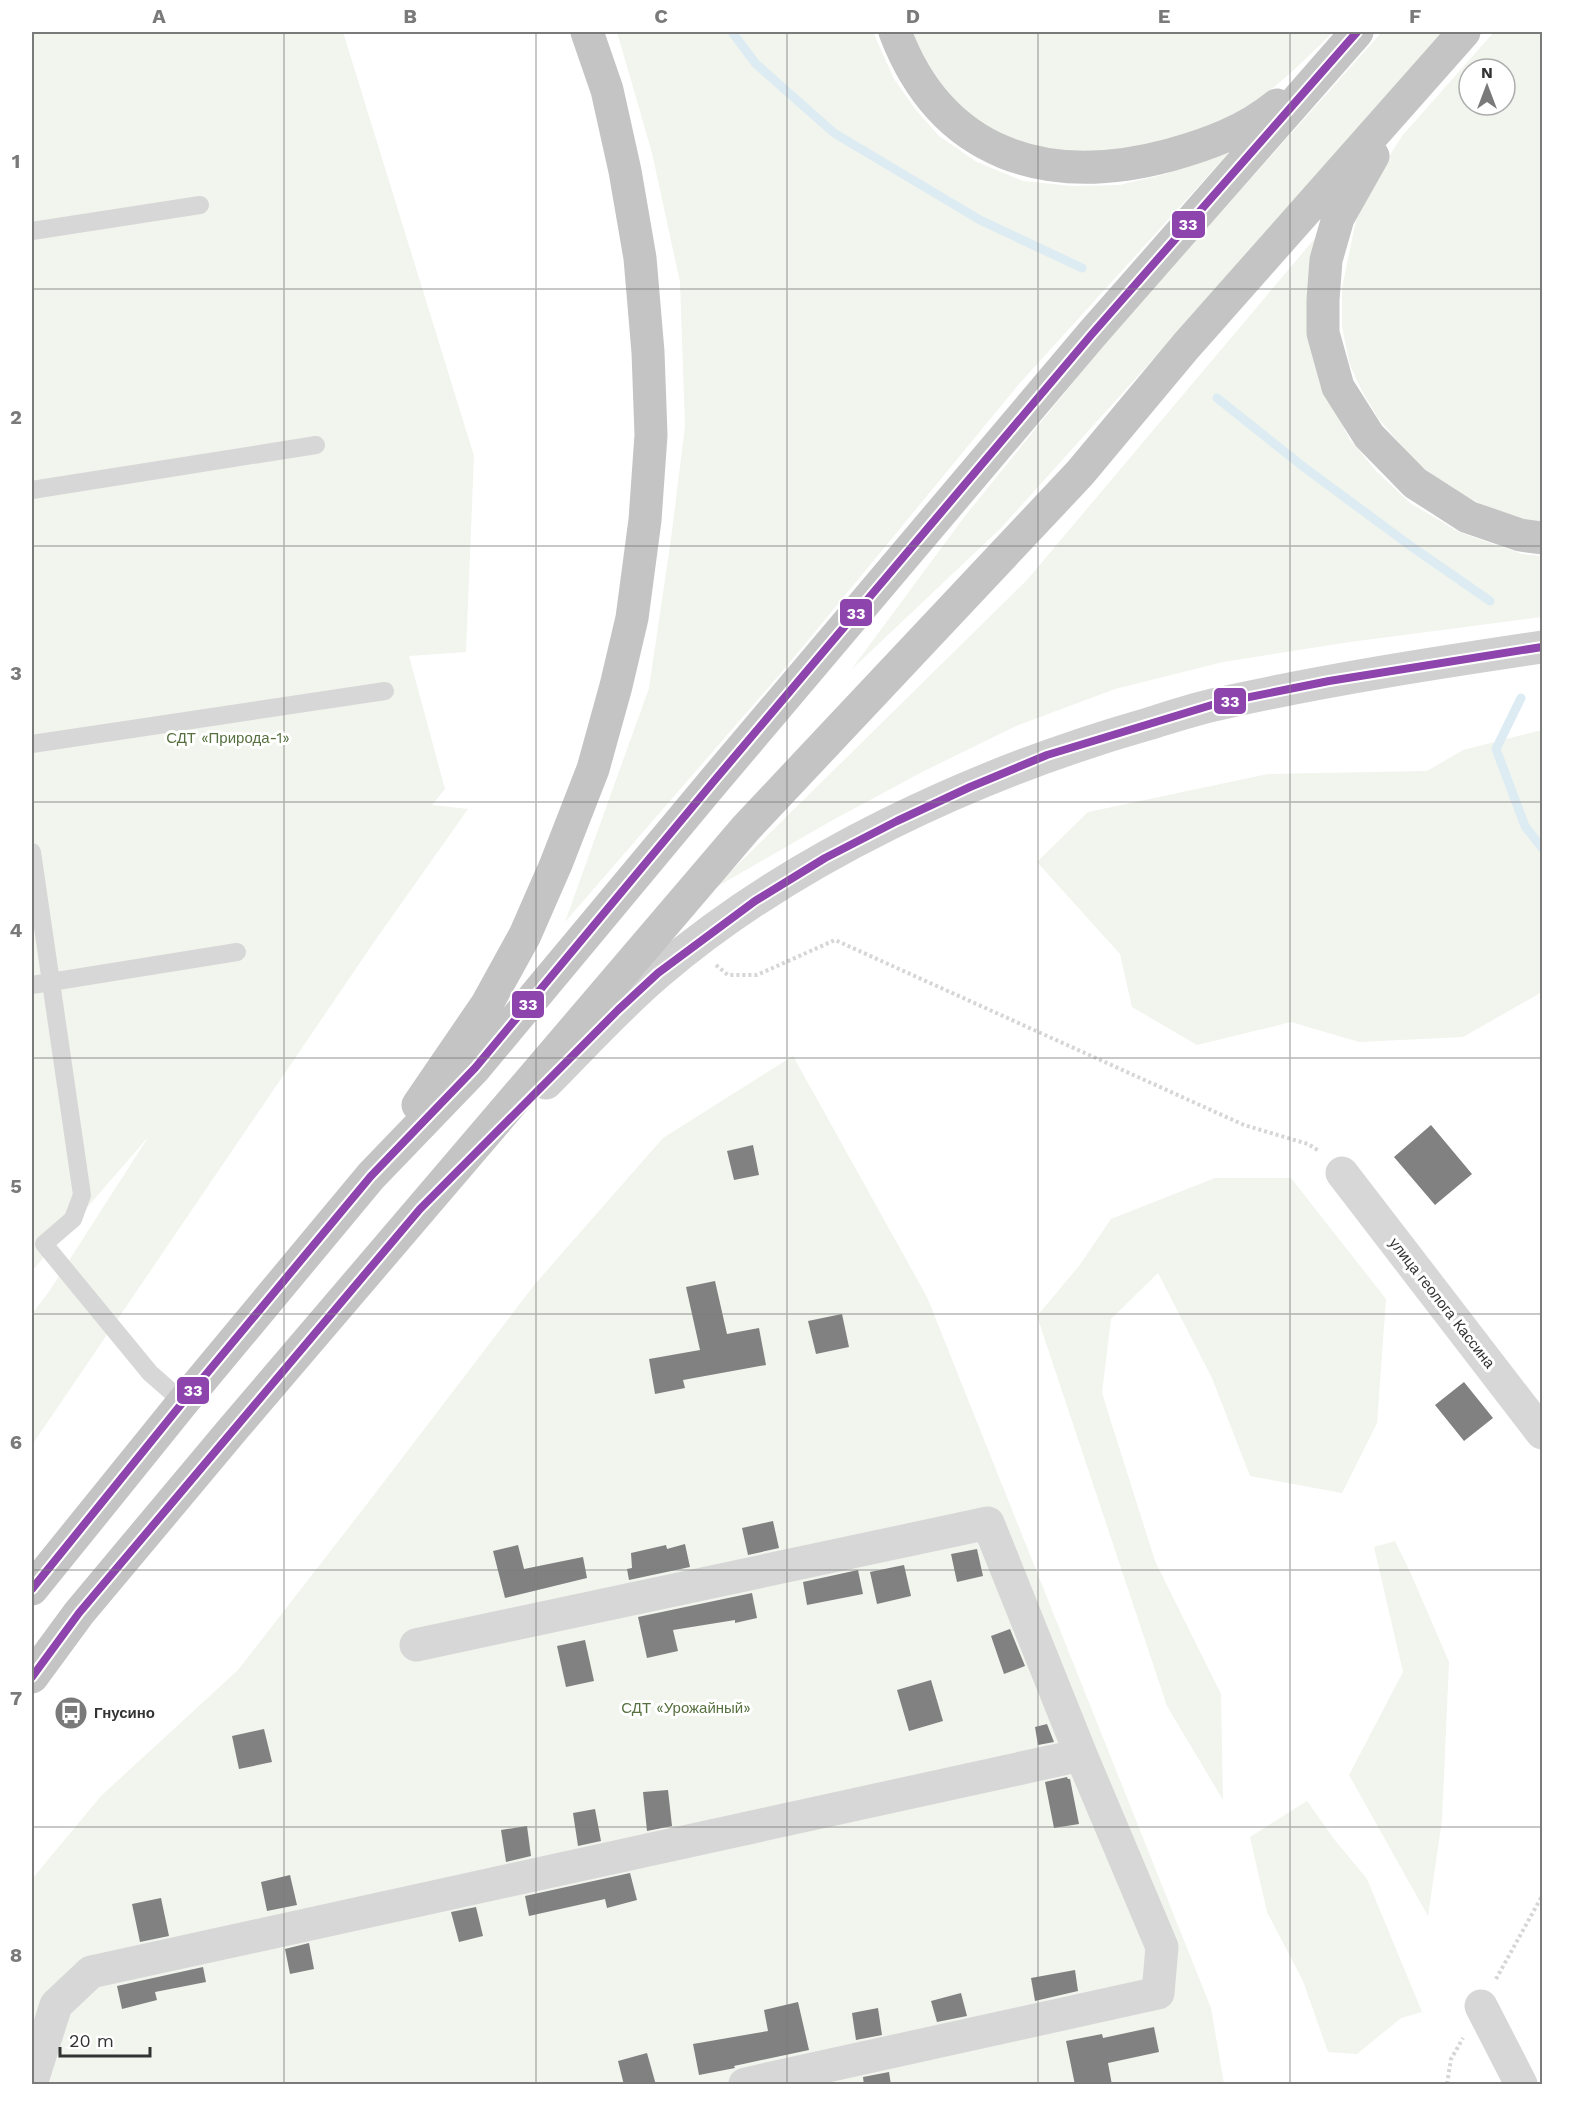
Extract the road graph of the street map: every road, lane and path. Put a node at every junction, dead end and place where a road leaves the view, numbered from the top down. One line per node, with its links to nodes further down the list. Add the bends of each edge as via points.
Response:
1 (587, 32): 21 (highway, via 607,90 625,171 640,258 648,352 651,435 632,618 593,769 525,935 488,1004)
2 (895, 32): 5 (highway, via 922,85 942,111 963,129 990,146 1052,166 1122,165 1203,145 1260,119)
3 (1357, 32): 5 (highway)
4 (1464, 32): 6 (highway)
5 (1327, 65): 21 (highway, via 1084,343 475,1068)
6 (1406, 98): 11 (highway, via 1338,218 1326,260 1323,333 1338,387 1369,436 1415,483 1468,517 1520,535); 22 (highway, via 1186,346 1080,473 746,828)
7 (200, 205): 8 (lane)
8 (32, 231)
9 (316, 445): 10 (lane)
10 (32, 490)
11 (1542, 538)
12 (1542, 647): 16 (main road, via 1329,681 1215,704 1047,755 970,787 825,858)
13 (386, 691): 14 (lane)
14 (32, 744)
15 (32, 852): 18 (lane)
16 (691, 947): 20 (path, via 728,975 757,975 835,940 1244,1125 1308,1144); 22 (main road, via 618,1010)
17 (237, 952): 18 (lane)
18 (51, 982): 19 (lane); 23 (lane, via 82,1196 73,1220)
19 (32, 985)
20 (1341, 1173): 25 (street, улица геолога Кассина)
21 (371, 1176): 24 (highway)
22 (420, 1209): 28 (highway, via 79,1613)
23 (38, 1245): 24 (lane, via 150,1373)
24 (183, 1402): 26 (highway)
25 (1542, 1432)
26 (32, 1589)
27 (416, 1645): 29 (street, via 988,1523)
28 (32, 1677)
29 (1080, 1755): 31 (street, via 91,1972 56,2005); 32 (street, via 1162,1947 1158,1993)
30 (1481, 2006): 33 (street)
31 (32, 2081)
32 (745, 2085)
33 (1521, 2085)

